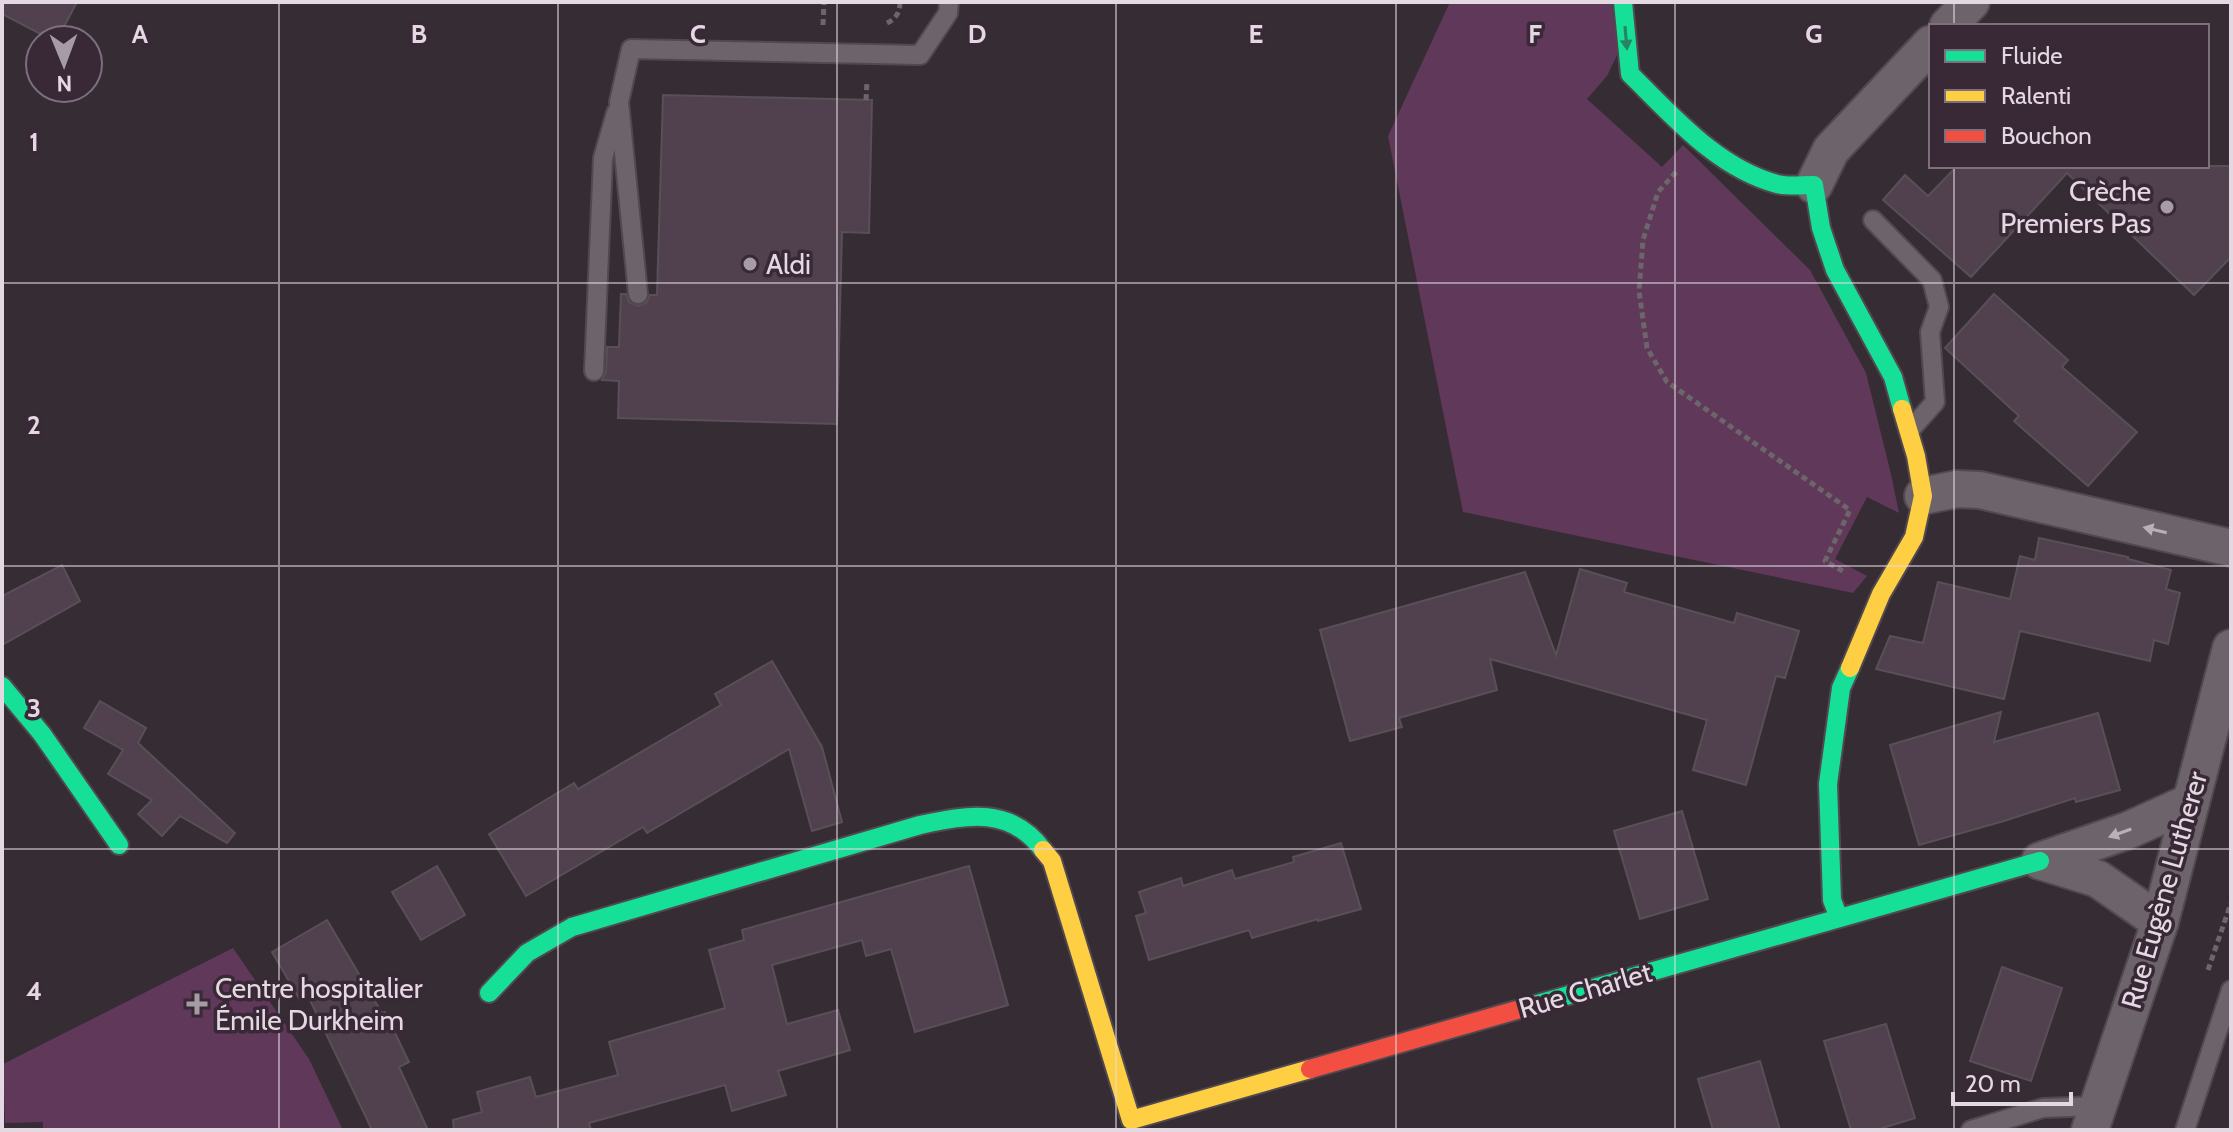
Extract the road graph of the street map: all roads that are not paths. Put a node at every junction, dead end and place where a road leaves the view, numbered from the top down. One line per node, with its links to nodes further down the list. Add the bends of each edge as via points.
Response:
1 (949, 2): 6 (lane, via 948,13 920,55 631,49)
2 (1623, 2): 7 (street, one-way to 7, via 1630,74 1704,143 1741,169 1779,185)
3 (1971, 2): 4 (street)
4 (1950, 24)
5 (1929, 46): 7 (street, via 1831,150)
6 (619, 102): 9 (lane); 10 (lane, via 603,158)
7 (1814, 185): 11 (street, via 1835,270 1893,377)
8 (1873, 220): 11 (lane, via 1932,280 1939,307 1930,332 1935,402)
9 (638, 294)
10 (594, 371)
11 (1909, 432): 12 (street)
12 (1923, 496): 13 (street, one-way to 12, via 1980,490); 19 (street, via 1914,537 1881,594 1841,688 1828,784 1832,900)
13 (2231, 548)
14 (2231, 648): 16 (street, Rue Eugène Lutherer)
15 (2, 686): 17 (street)
16 (2191, 802): 18 (street, Rue Charlet, one-way to 18); 20 (street, Rue Eugène Lutherer)
17 (119, 845)
18 (2040, 861): 19 (street, Rue Charlet); 20 (street, via 2098,879)
19 (1839, 918): 24 (street, Rue Charlet)
20 (2160, 922): 23 (street, Rue Eugène Lutherer)
21 (2231, 990): 26 (lane)
22 (489, 993): 24 (street, via 527,953 572,927 920,825 959,817 1001,819 1027,831 1052,861)
23 (2094, 1118): 25 (lane, via 2043,1108)
24 (1137, 1124)
25 (1971, 1130)
26 (2185, 1130)

